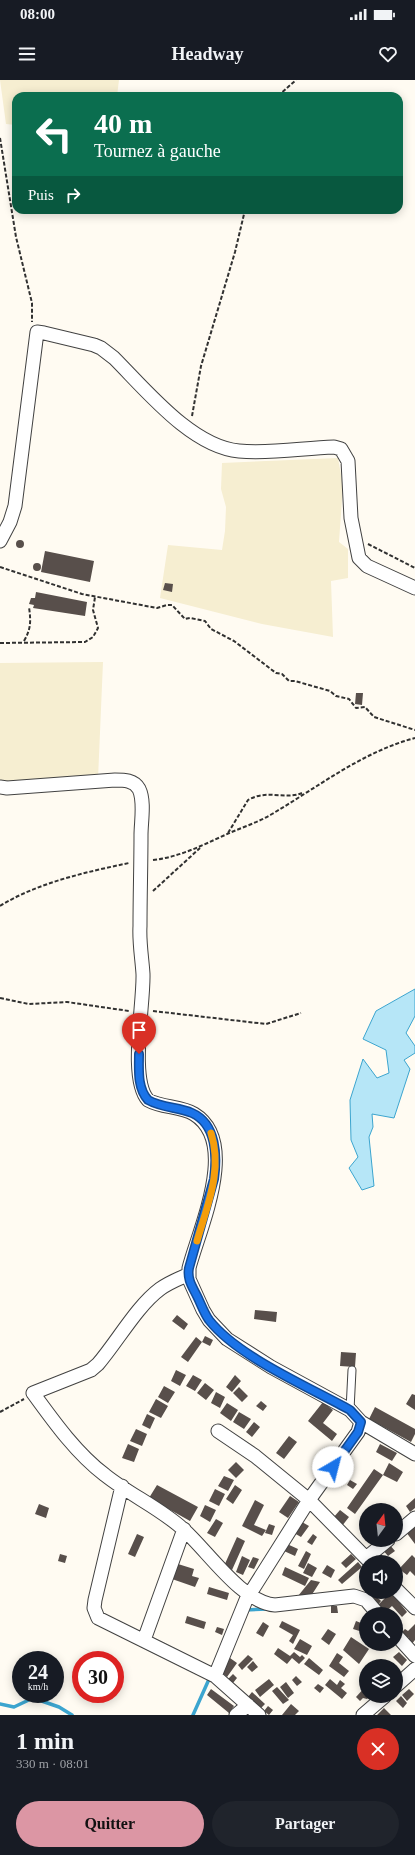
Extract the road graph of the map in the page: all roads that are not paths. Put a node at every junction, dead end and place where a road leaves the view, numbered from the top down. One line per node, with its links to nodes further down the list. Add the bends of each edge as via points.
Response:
1 (0, 540): 2 (street, via 15,506 37,332 101,348 189,430 214,445 240,451 338,447 348,461 350,509 359,558 362,563)
2 (415, 588)
3 (0, 787): 4 (street, via 115,780 132,782 141,794 140,926 143,974 140,1080 145,1097 151,1102 193,1113 208,1127 216,1166)
4 (187, 1275): 6 (street, via 209,1320 227,1338 271,1367); 10 (street, via 158,1290 91,1370 33,1393 87,1458 105,1475)
5 (352, 1370): 6 (lane)
6 (350, 1410): 7 (street)
7 (361, 1422): 9 (street); 11 (street, via 354,1438)
8 (218, 1431): 11 (street, via 255,1456)
9 (415, 1454)
10 (122, 1486): 14 (street); 22 (street, via 94,1608 98,1618)
11 (309, 1500): 16 (street); 18 (street)
12 (415, 1518): 13 (street)
13 (403, 1528)
14 (184, 1529): 18 (street, via 228,1576); 22 (street)
15 (381, 1547): 17 (street)
16 (363, 1555)
17 (373, 1555)
18 (250, 1595): 20 (street, via 263,1603 275,1605 354,1596 366,1600); 26 (street)
19 (403, 1596): 21 (street)
20 (372, 1607)
21 (415, 1608)
22 (144, 1640): 26 (street)
23 (403, 1643): 24 (street)
24 (415, 1656)
25 (415, 1669): 27 (street)
26 (215, 1676): 29 (street)
27 (403, 1680)
28 (377, 1703): 32 (street)
29 (248, 1705): 30 (street); 31 (street)
30 (236, 1715)
31 (259, 1715)
32 (363, 1715)

